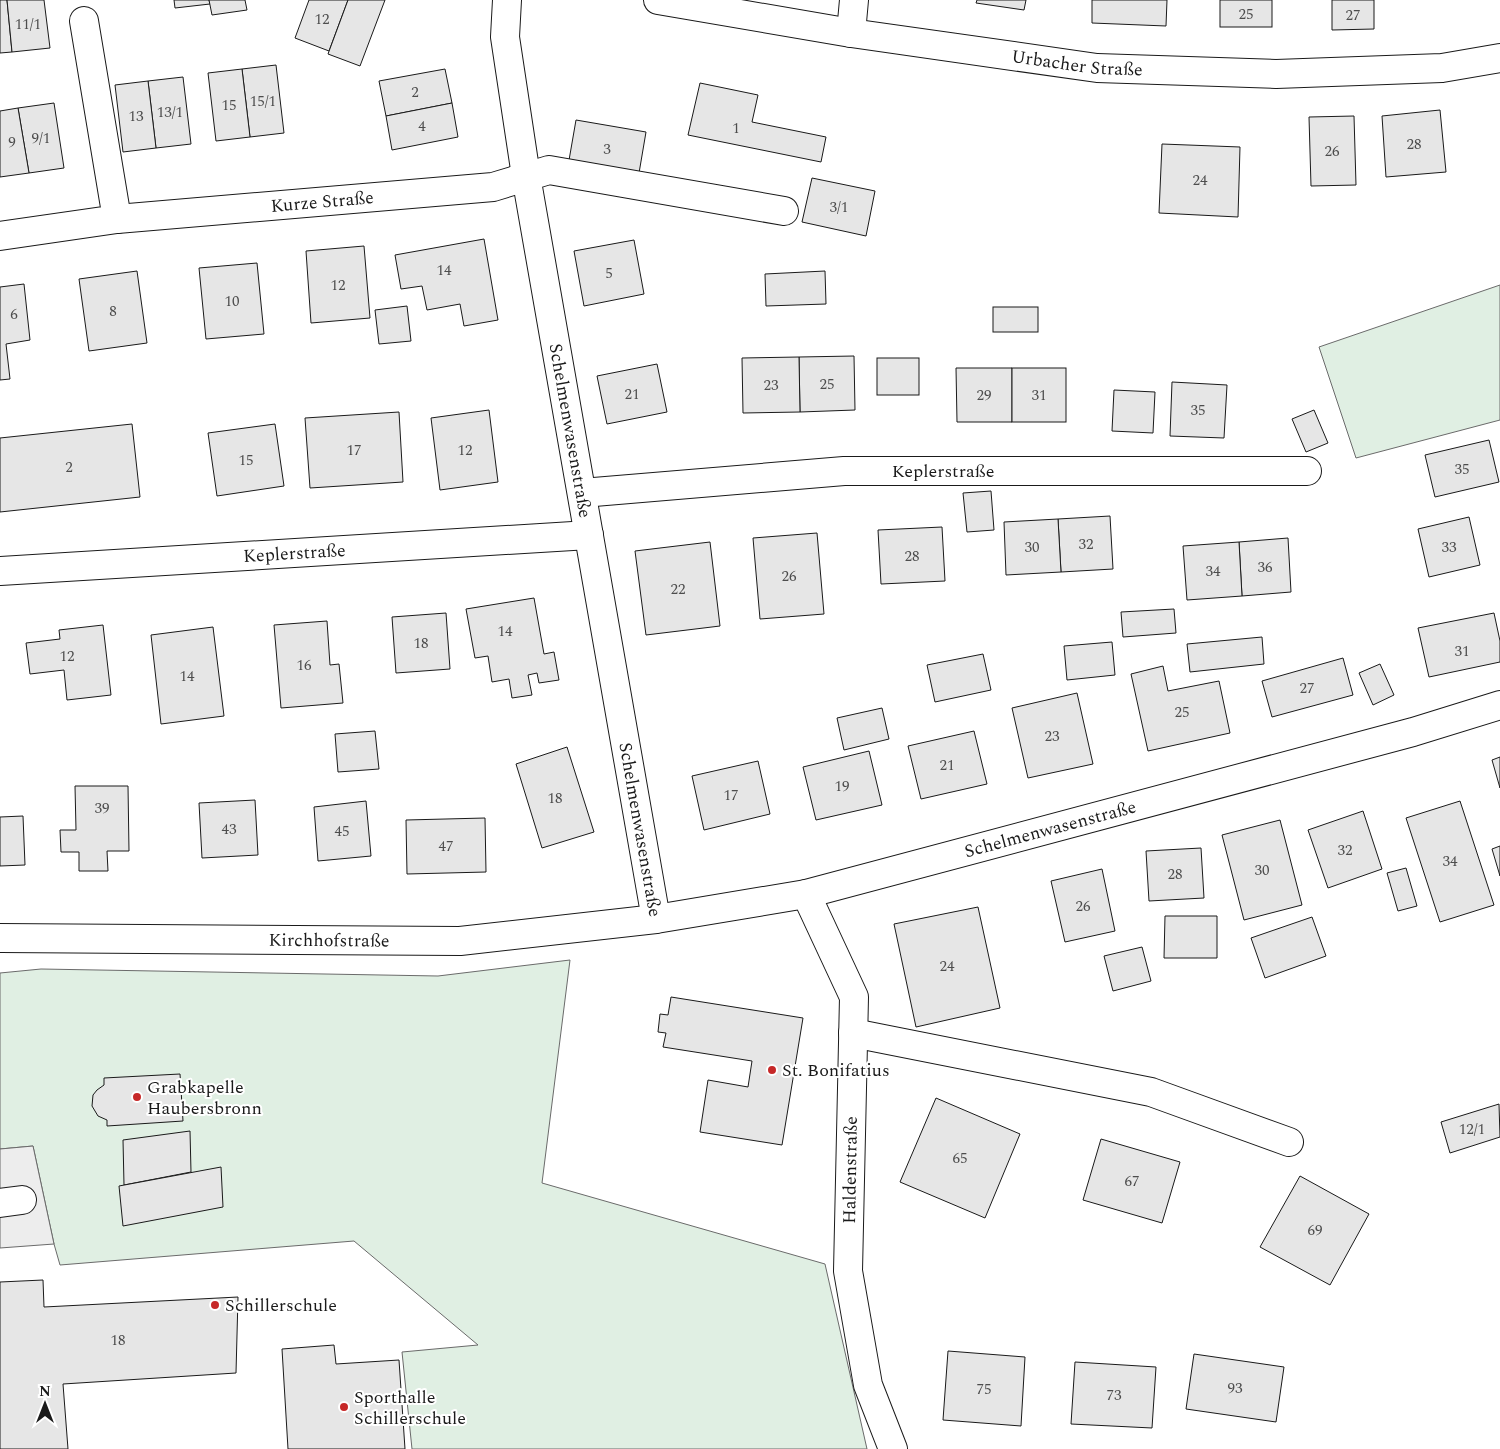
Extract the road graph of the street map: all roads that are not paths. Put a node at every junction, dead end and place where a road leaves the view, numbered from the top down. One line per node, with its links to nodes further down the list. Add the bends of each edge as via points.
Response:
1 (507, 0): 7 (street, Schelmenwasenstraße, via 505,37)
2 (658, 0): 5 (street, Urbacher Straße)
3 (854, 0): 5 (street)
4 (84, 21): 9 (street)
5 (851, 33): 6 (street, Urbacher Straße, via 1098,68 1276,74 1442,68)
6 (1500, 58)
7 (526, 176): 8 (street, Kurze Straße, via 549,170); 9 (street, Kurze Straße, via 493,187); 12 (street, Schelmenwasenstraße)
8 (784, 211)
9 (117, 219): 10 (street, Kurze Straße)
10 (0, 236)
11 (1307, 471): 12 (street, Keplerstraße, via 844,471)
12 (582, 492): 13 (street, Schelmenwasenstraße)
13 (589, 535): 14 (street, Keplerstraße); 17 (street, Schelmenwasenstraße)
14 (0, 571)
15 (1500, 705): 16 (street, Schelmenwasenstraße, via 1414,732)
16 (806, 894): 17 (street, Schelmenwasenstraße); 19 (street, Haldenstraße, via 854,997)
17 (656, 919): 18 (street, Kirchhofstraße, via 460,941)
18 (0, 938)
19 (853, 1033): 20 (street, via 1151,1092); 21 (street, Haldenstraße, via 848,1271 868,1385)
20 (1289, 1142)
21 (893, 1449)

